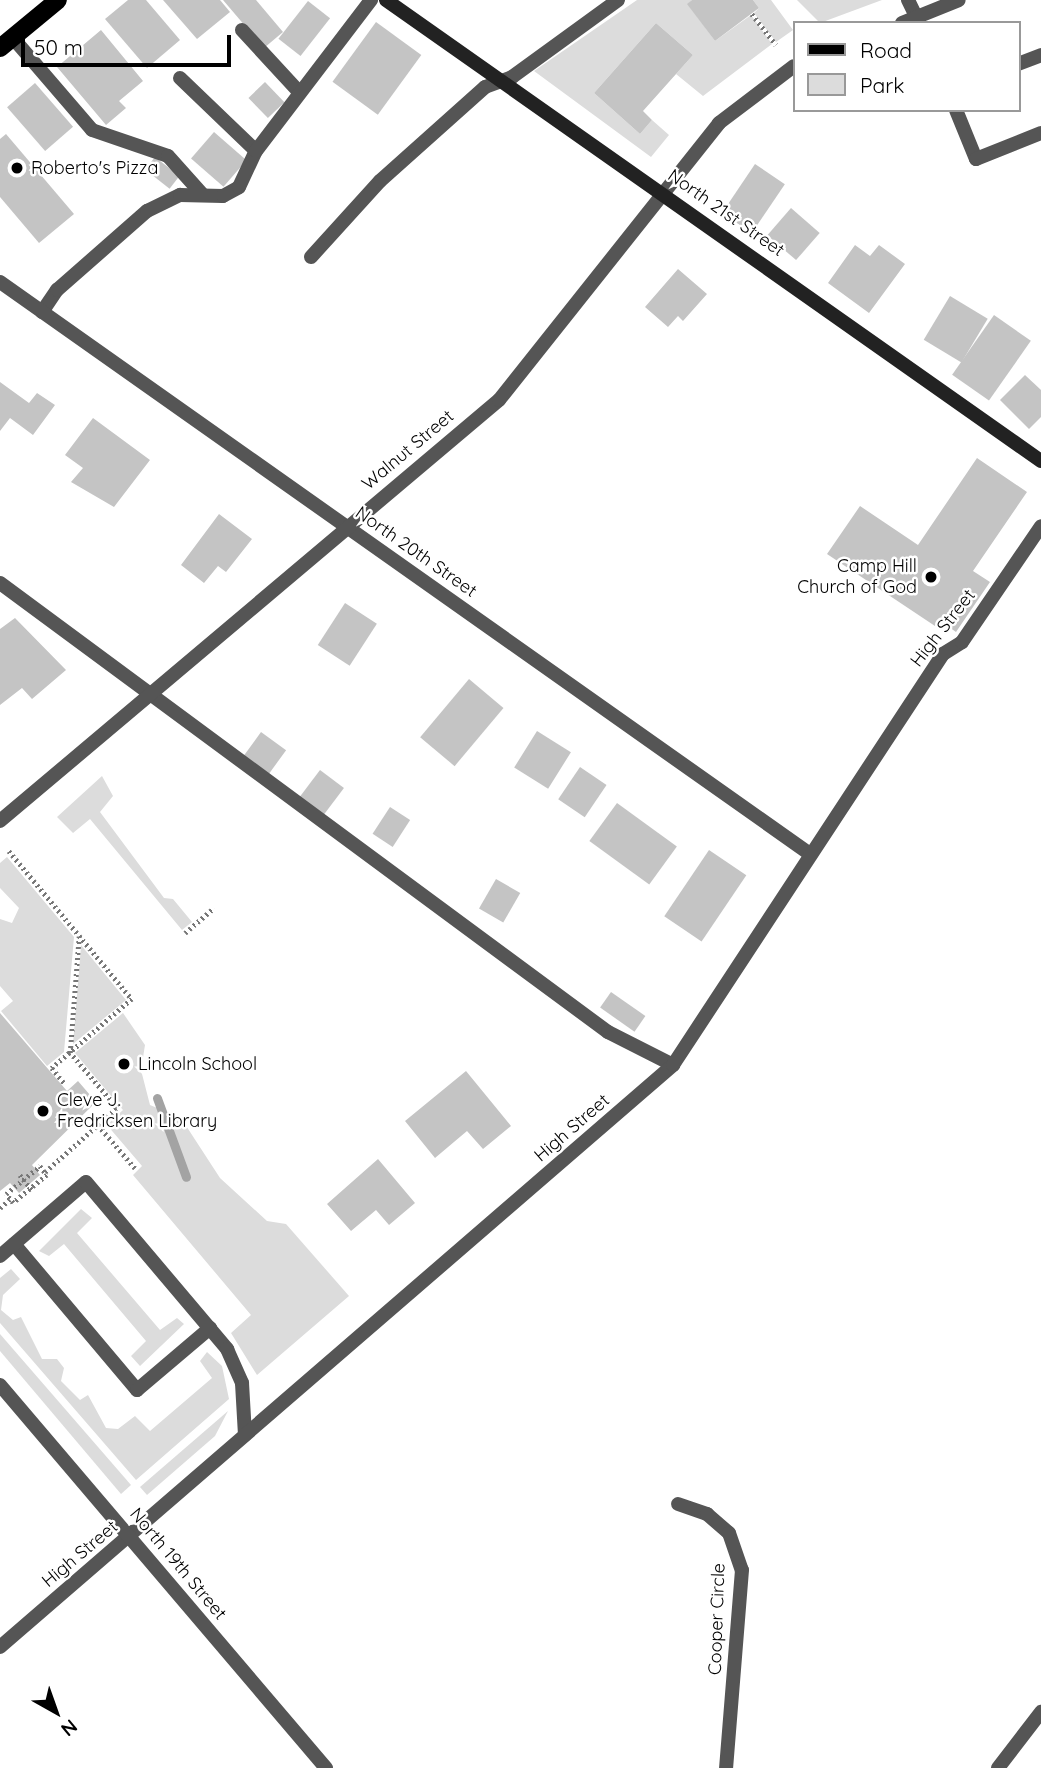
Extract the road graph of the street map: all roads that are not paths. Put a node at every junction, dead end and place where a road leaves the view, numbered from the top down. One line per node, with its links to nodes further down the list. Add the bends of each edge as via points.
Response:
1 (58, 0): 9 (main road)
2 (371, 0): 15 (street)
3 (386, 0): 14 (main road, North 21st Street)
4 (618, 0): 14 (street)
5 (908, 0): 7 (street)
6 (959, 0): 7 (street)
7 (918, 20)
8 (242, 30): 15 (street)
9 (6, 43): 20 (street, via 92,130 168,156)
10 (1041, 55): 11 (street)
11 (1020, 63)
12 (792, 67): 19 (street, Walnut Street, via 735,108)
13 (180, 78): 18 (street)
14 (504, 81): 19 (main road, North 21st Street); 21 (street, via 485,87 380,181)
15 (299, 92): 18 (street)
16 (957, 112): 17 (street, via 976,159)
17 (1041, 133)
18 (256, 151): 20 (street, via 239,187 223,196)
19 (664, 193): 24 (main road, North 21st Street); 25 (street, Walnut Street, via 529,369)
20 (202, 194): 23 (street, via 180,195 147,211 57,290)
21 (311, 257)
22 (0, 282): 23 (street, North 20th Street)
23 (42, 312): 25 (street, North 20th Street)
24 (1041, 461)
25 (346, 526): 28 (street, Walnut Street); 30 (street, North 20th Street)
26 (1041, 526): 30 (street, High Street, via 962,642 943,654)
27 (0, 583): 28 (street)
28 (148, 695): 29 (street, Walnut Street); 31 (street, via 608,1032)
29 (0, 821)
30 (810, 854): 31 (street, High Street)
31 (673, 1065): 36 (street, High Street)
32 (14, 1244): 33 (street); 34 (street, via 86,1182); 34 (street, via 137,1390)
33 (0, 1256)
34 (210, 1328): 36 (street, via 236,1364)
35 (0, 1385): 38 (street, North 19th Street)
36 (245, 1435): 38 (street, High Street)
37 (678, 1504): 42 (street, Cooper Circle, via 708,1514 729,1532 742,1570)
38 (130, 1538): 39 (street, High Street); 41 (street, North 19th Street)
39 (0, 1647)
40 (1041, 1712): 43 (street)
41 (326, 1768)
42 (726, 1768)
43 (998, 1768)

